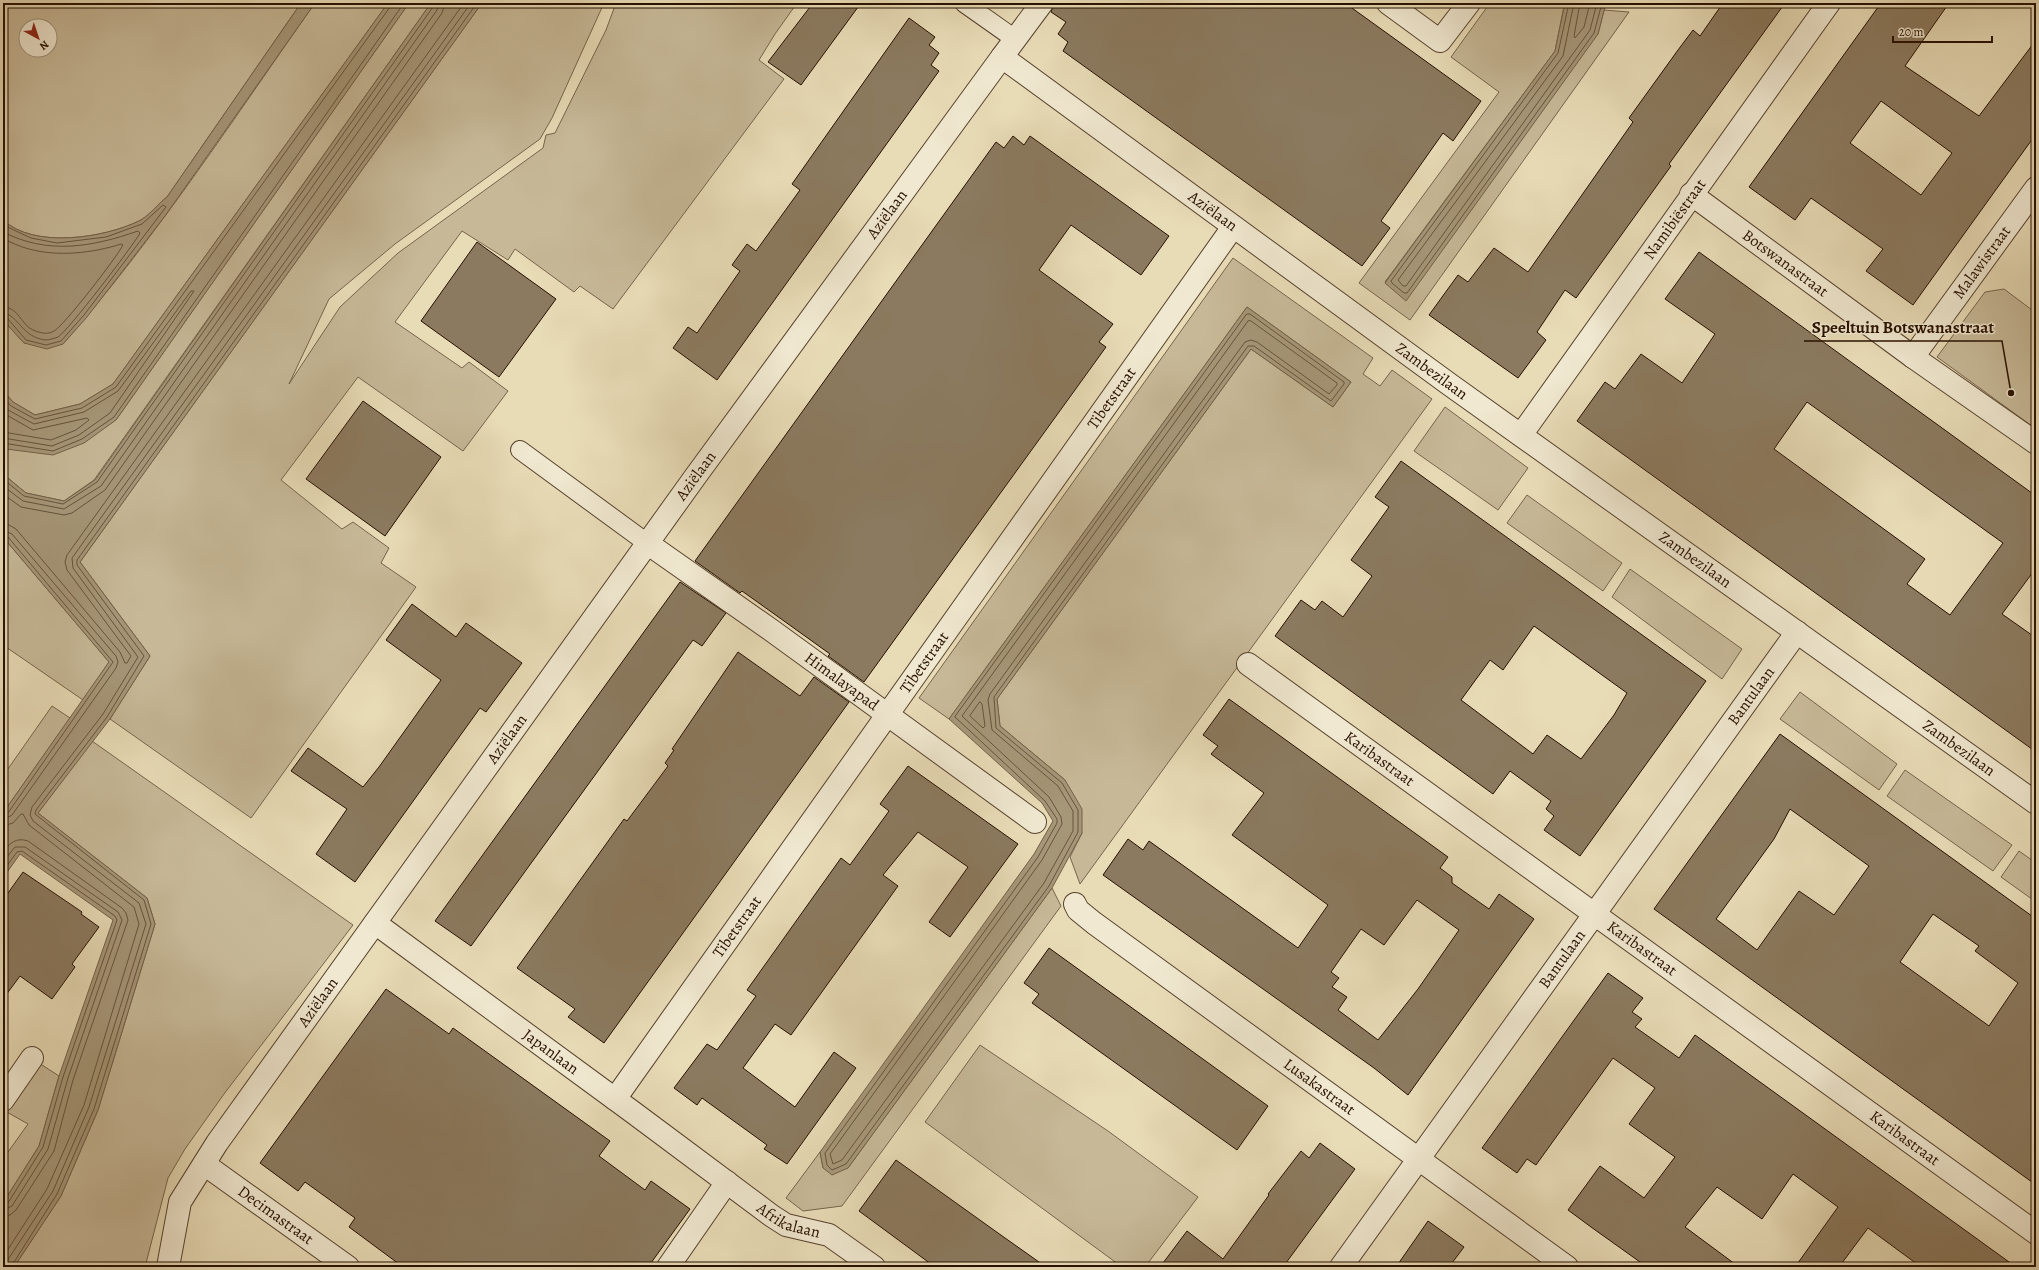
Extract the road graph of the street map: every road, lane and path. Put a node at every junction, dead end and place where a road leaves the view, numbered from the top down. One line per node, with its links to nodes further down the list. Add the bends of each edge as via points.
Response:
1 (964, 3): 6 (lane)
2 (1042, 3): 6 (street)
3 (1388, 3): 4 (street, via 1440,41)
4 (1469, 3)
5 (1829, 3): 9 (street, Namibiëstraat)
6 (1015, 39): 7 (street)
7 (1002, 57): 10 (street, Aziëlaan); 16 (street, Aziëlaan)
8 (2036, 188): 12 (street, Malawistraat)
9 (1691, 194): 12 (street, Botswanastraat); 13 (street, Namibiëstraat)
10 (1233, 227): 11 (street, Aziëlaan); 19 (street, Tibetstraat)
11 (1356, 315): 13 (street, Zambezilaan)
12 (1913, 357): 14 (street, Botswanastraat)
13 (1521, 435): 17 (street, Zambezilaan)
14 (2036, 443)
15 (520, 450): 16 (lane)
16 (647, 543): 19 (street, Himalayapad); 24 (street, Aziëlaan)
17 (1797, 632): 20 (street, Zambezilaan); 23 (street, Bantulaan)
18 (1248, 664): 23 (street, Karibastraat)
19 (887, 715): 21 (street, Himalayapad); 26 (street, Tibetstraat)
20 (2036, 803)
21 (1035, 822)
22 (1075, 904): 28 (street, Lusakastraat, via 1078,910 1094,923)
23 (1595, 914): 28 (street, Bantulaan); 31 (street, Karibastraat)
24 (375, 923): 26 (street, Japanlaan); 29 (street, Aziëlaan)
25 (32, 1058): 27 (street)
26 (615, 1099): 30 (street, Japanlaan)
27 (3, 1100)
28 (1420, 1159): 36 (street, Bantulaan); 37 (street, Lusakastraat)
29 (204, 1164): 32 (street, Aziëlaan, via 180,1202); 33 (street, Decimastraat)
30 (726, 1182): 34 (street); 35 (street, Afrikalaan, via 786,1225 829,1235)
31 (2036, 1233)
32 (168, 1267)
33 (348, 1267)
34 (668, 1267)
35 (874, 1267)
36 (1341, 1267)
37 (1567, 1267)

